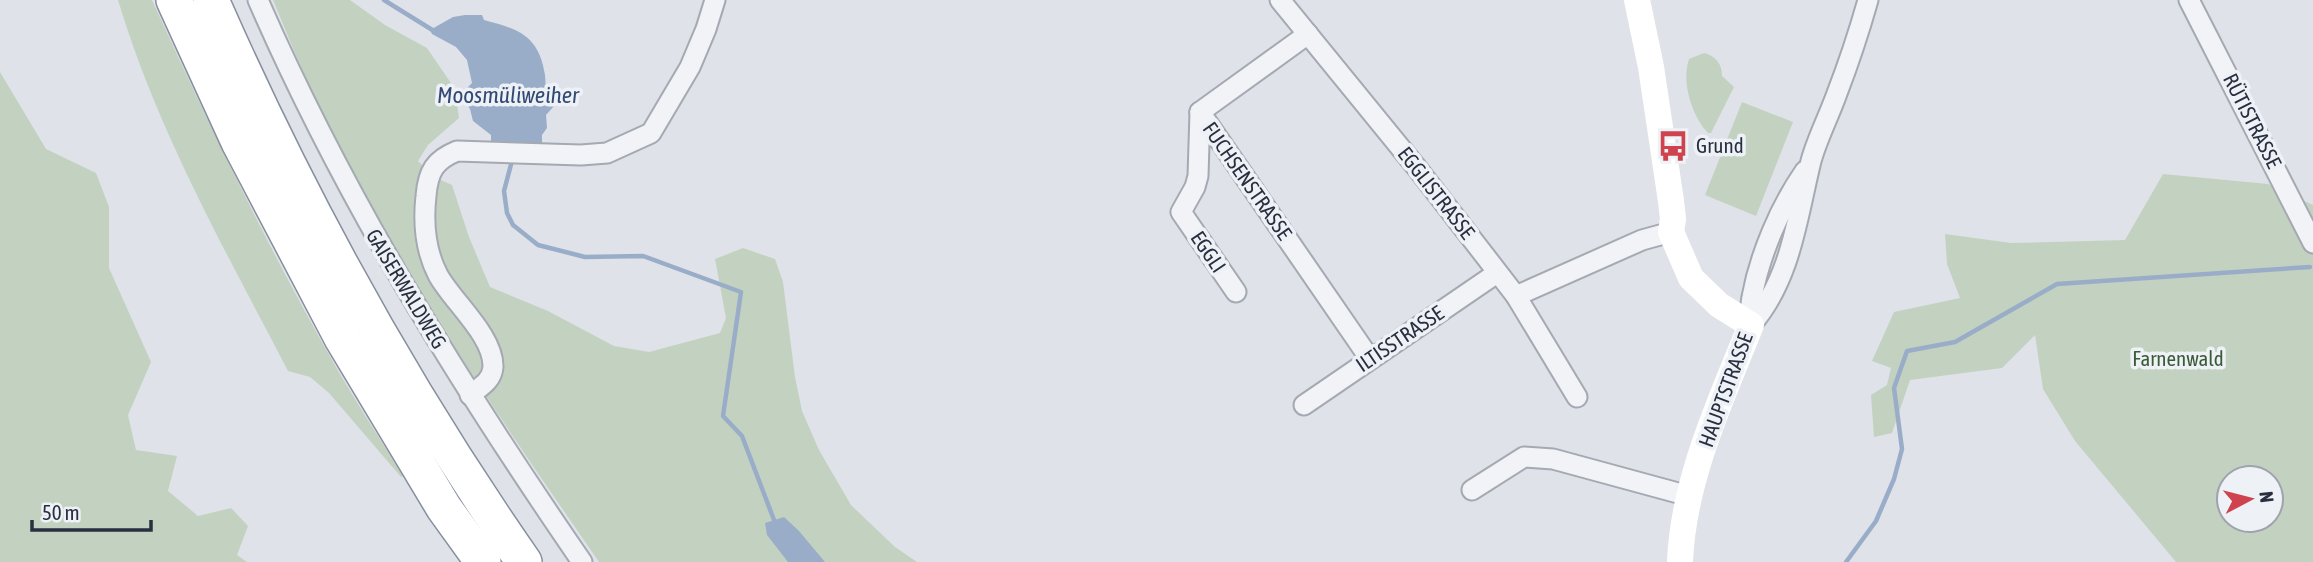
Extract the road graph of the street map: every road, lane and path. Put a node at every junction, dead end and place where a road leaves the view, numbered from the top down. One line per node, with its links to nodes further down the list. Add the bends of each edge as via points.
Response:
1 (174, 0): 23 (highway, via 239,142 342,338 444,508)
2 (211, 0): 24 (highway, via 296,178 373,320)
3 (258, 0): 18 (street, GAISERWALDWEG, via 356,204)
4 (715, 0): 18 (street, via 690,67 651,133 607,153 457,151 442,157 434,167 427,186 426,243 438,275 489,348 493,368 487,382)
5 (1280, 0): 9 (street, EGGLISTRASSE)
6 (1637, 0): 11 (street, HAUPTSTRASSE, via 1671,201)
7 (1868, 0): 16 (street, via 1812,161 1764,256 1751,298)
8 (2189, 0): 12 (street, RÜTISTRASSE)
9 (1308, 34): 10 (street, FUCHSENSTRASSE); 13 (street, EGGLISTRASSE)
10 (1200, 112): 14 (street, EGGLI, via 1198,176 1181,212); 17 (street, FUCHSENSTRASSE)
11 (1671, 232): 15 (street, via 1642,240); 16 (street, HAUPTSTRASSE, via 1691,278)
12 (2313, 243)
13 (1497, 274): 15 (street, EGGLISTRASSE); 17 (street, ILTISSTRASSE)
14 (1236, 292)
15 (1516, 296): 19 (street, EGGLISTRASSE)
16 (1751, 325): 22 (street, HAUPTSTRASSE)
17 (1370, 359): 20 (street, ILTISSTRASSE)
18 (470, 395): 25 (street, GAISERWALDWEG)
19 (1577, 397)
20 (1304, 405)
21 (1472, 490): 22 (street, via 1517,460 1536,457)
22 (1689, 496): 26 (street, HAUPTSTRASSE)
23 (482, 562)
24 (524, 562)
25 (582, 562)
26 (1680, 562)

